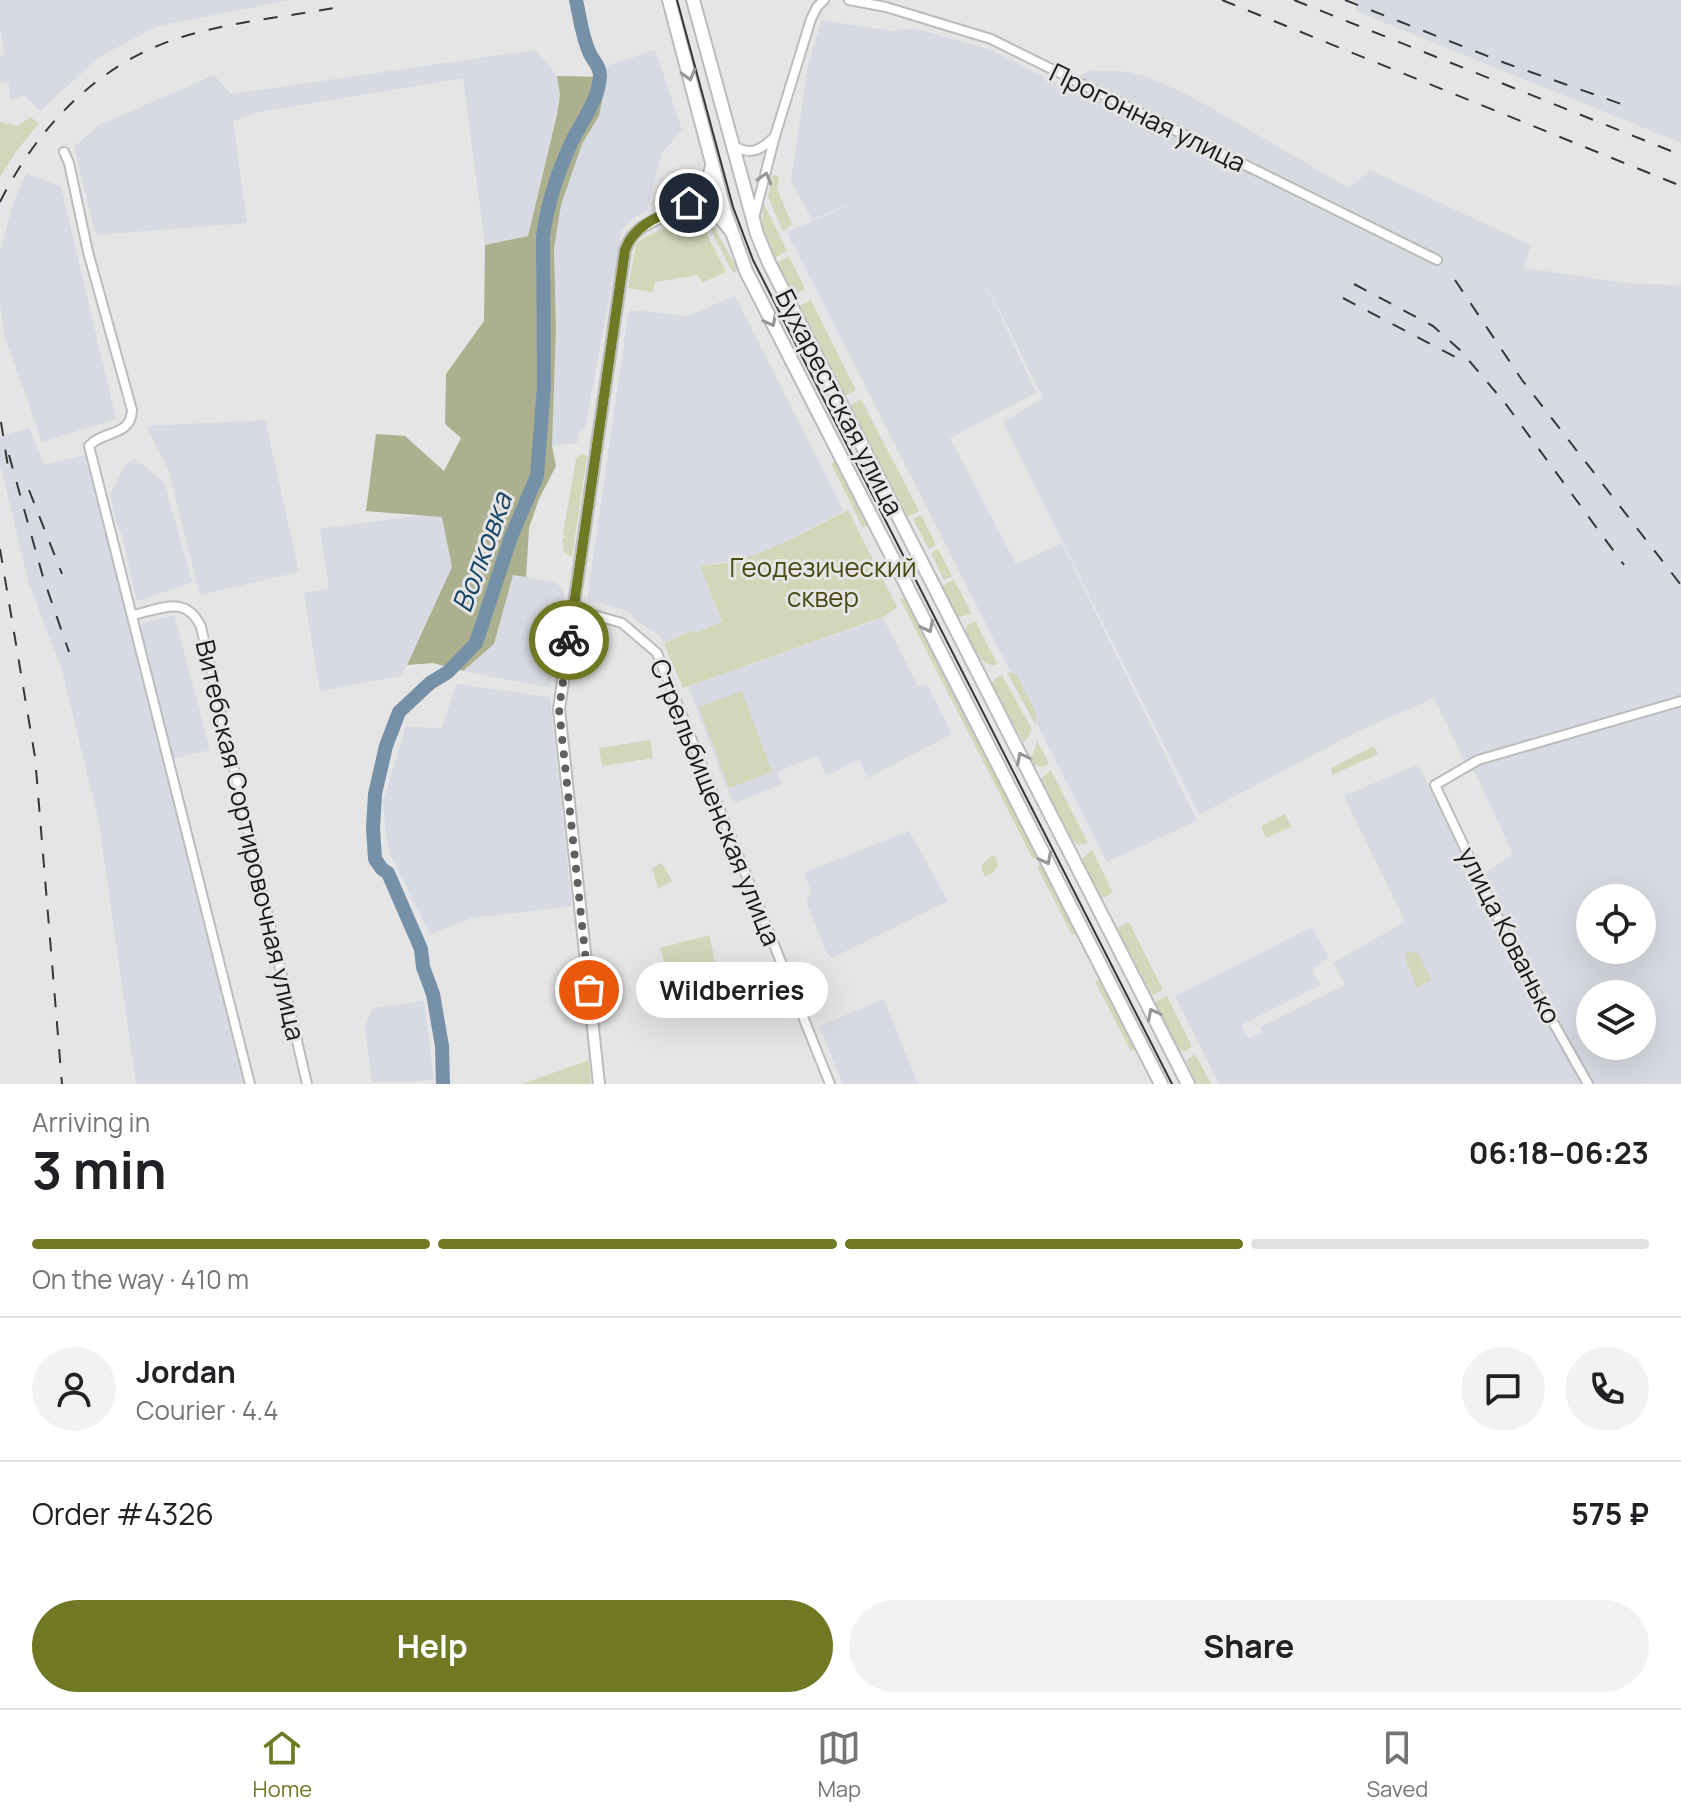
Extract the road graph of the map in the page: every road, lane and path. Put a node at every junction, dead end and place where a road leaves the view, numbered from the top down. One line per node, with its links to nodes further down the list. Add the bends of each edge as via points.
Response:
1 (669, 0): 8 (main road, Бухарестская улица, one-way to 8)
2 (693, 0): 6 (main road, Бухарестская улица)
3 (824, 0): 5 (street, via 811,19)
4 (849, 0): 12 (street, Прогонная улица, via 991,39)
5 (775, 136): 6 (street, via 757,150); 10 (street, one-way to 5)
6 (732, 145): 10 (main road, Бухарестская улица)
7 (64, 152): 14 (street, via 132,410 124,429 89,446)
8 (712, 164): 9 (street); 11 (main road, Бухарестская улица)
9 (689, 203): 11 (street, via 708,204); 13 (street, via 639,228 625,250)
10 (754, 220): 21 (main road, Бухарестская улица, one-way to 10, via 790,304)
11 (731, 232): 20 (main road, Бухарестская улица, one-way to 20, via 753,285)
12 (1437, 260)
13 (573, 609): 18 (street, via 559,709); 19 (street, Стрельбищенская улица, via 622,623 657,653)
14 (133, 615): 16 (street); 17 (street, Витебская Сортировочная улица, via 182,606 201,627)
15 (1681, 701): 22 (street, улица Кованько, via 1478,760 1435,785 1518,960)
16 (250, 1084)
17 (307, 1084)
18 (599, 1084)
19 (830, 1084)
20 (1161, 1084)
21 (1188, 1084)
22 (1588, 1084)

